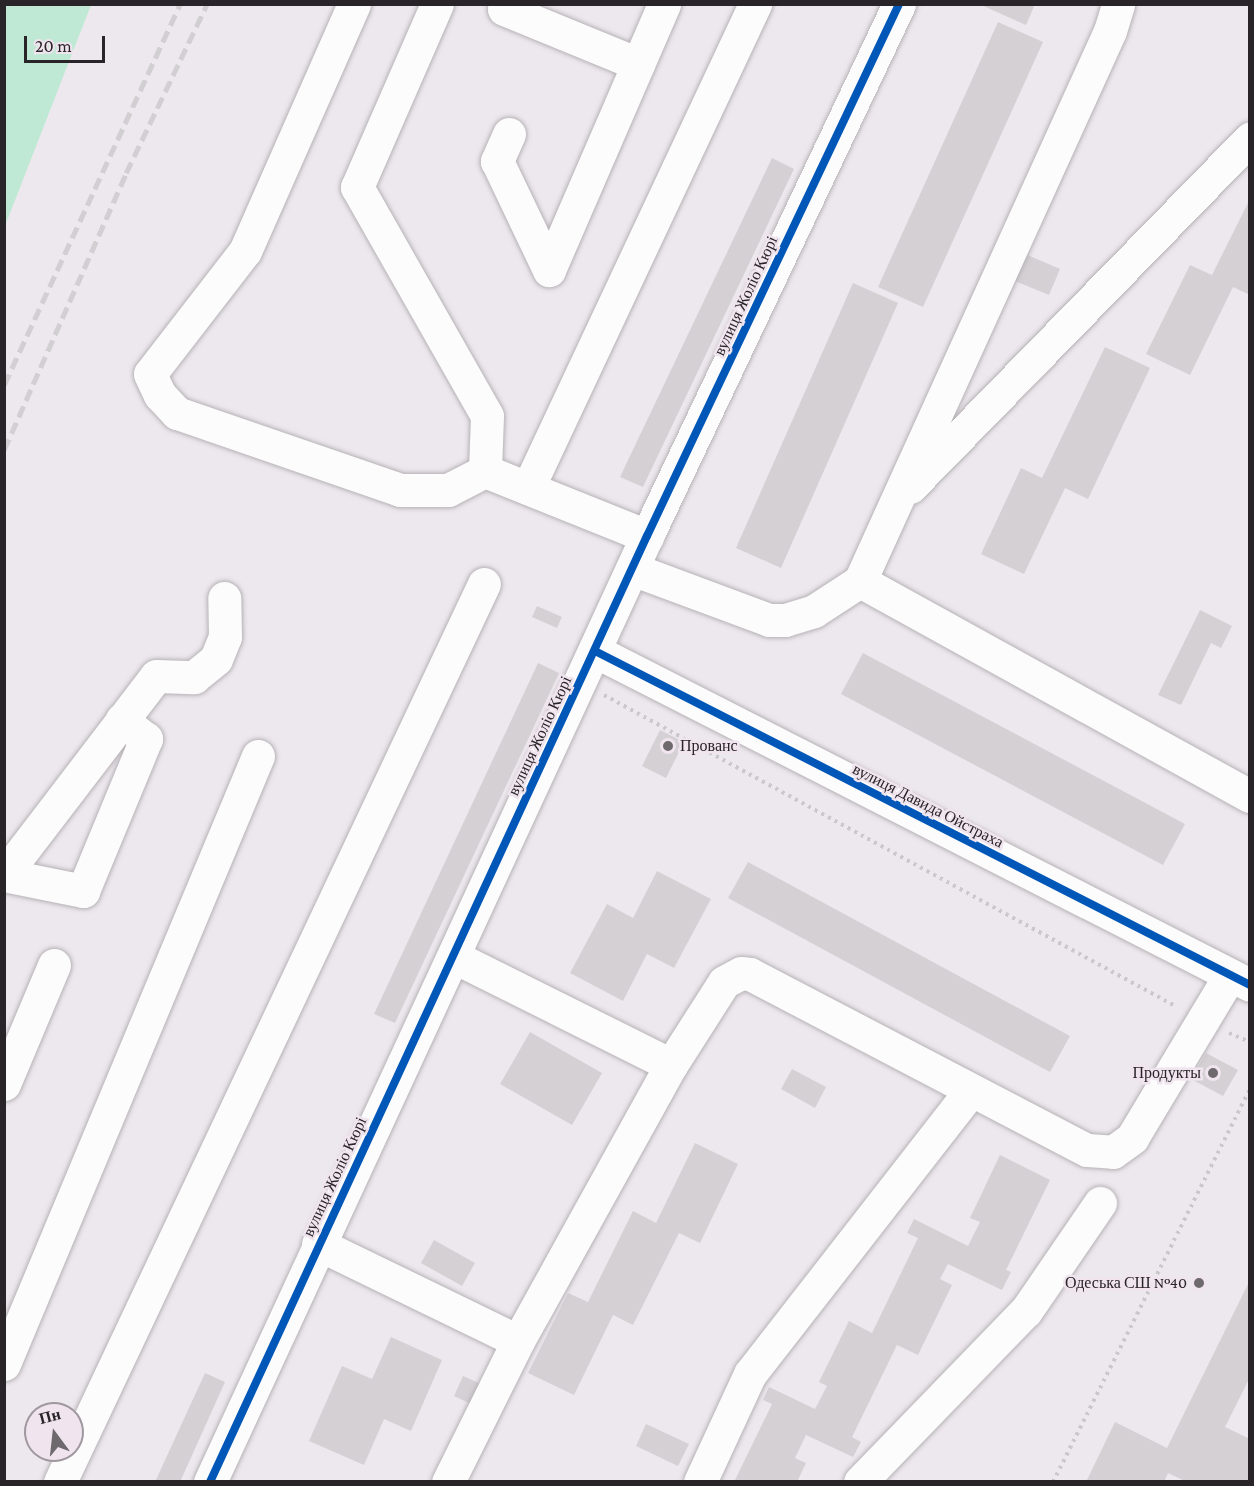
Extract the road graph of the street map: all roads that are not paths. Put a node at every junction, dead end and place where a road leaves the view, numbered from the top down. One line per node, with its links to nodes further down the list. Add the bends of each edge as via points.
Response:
1 (354, 4): 11 (street, via 245,251 150,374 160,396 177,413 399,490 448,490)
2 (438, 4): 11 (street, via 357,187 487,417)
3 (506, 4): 8 (street, via 504,9)
4 (664, 4): 8 (street)
5 (755, 4): 12 (street)
6 (899, 4): 14 (street, вулиця Жоліо Кюрі)
7 (1118, 4): 13 (street, via 1110,31)
8 (638, 64): 9 (street, via 549,270 497,161)
9 (509, 134)
10 (1250, 138): 13 (street)
11 (485, 471): 12 (street)
12 (528, 488): 14 (street)
13 (894, 503): 16 (street)
14 (647, 536): 15 (street, вулиця Жоліо Кюрі)
15 (632, 569): 16 (street, via 769,620 799,617); 19 (street, вулиця Жоліо Кюрі)
16 (860, 581): 22 (street)
17 (484, 585): 34 (street)
18 (224, 598): 20 (street, via 225,637 216,659 194,677 156,676)
19 (595, 651): 24 (street, вулиця Жоліо Кюрі); 26 (street, вулиця Давида Ойстраха)
20 (122, 720): 23 (street); 23 (street, via 146,739 83,891)
21 (258, 756): 33 (street)
22 (1249, 794)
23 (4, 875)
24 (454, 957): 27 (street); 31 (street, вулиця Жоліо Кюрі)
25 (54, 965): 28 (street)
26 (1240, 980): 29 (street, via 1203,1021 1132,1138 1113,1152 1087,1150)
27 (671, 1065): 29 (street, via 724,982 741,973 750,974); 32 (street)
28 (4, 1084)
29 (970, 1091): 37 (street, via 750,1374)
30 (1101, 1203): 38 (street, via 1026,1311)
31 (318, 1244): 32 (street); 35 (street, вулиця Жоліо Кюрі)
32 (518, 1341): 36 (street)
33 (4, 1364)
34 (60, 1482)
35 (210, 1482)
36 (448, 1482)
37 (700, 1482)
38 (860, 1482)

